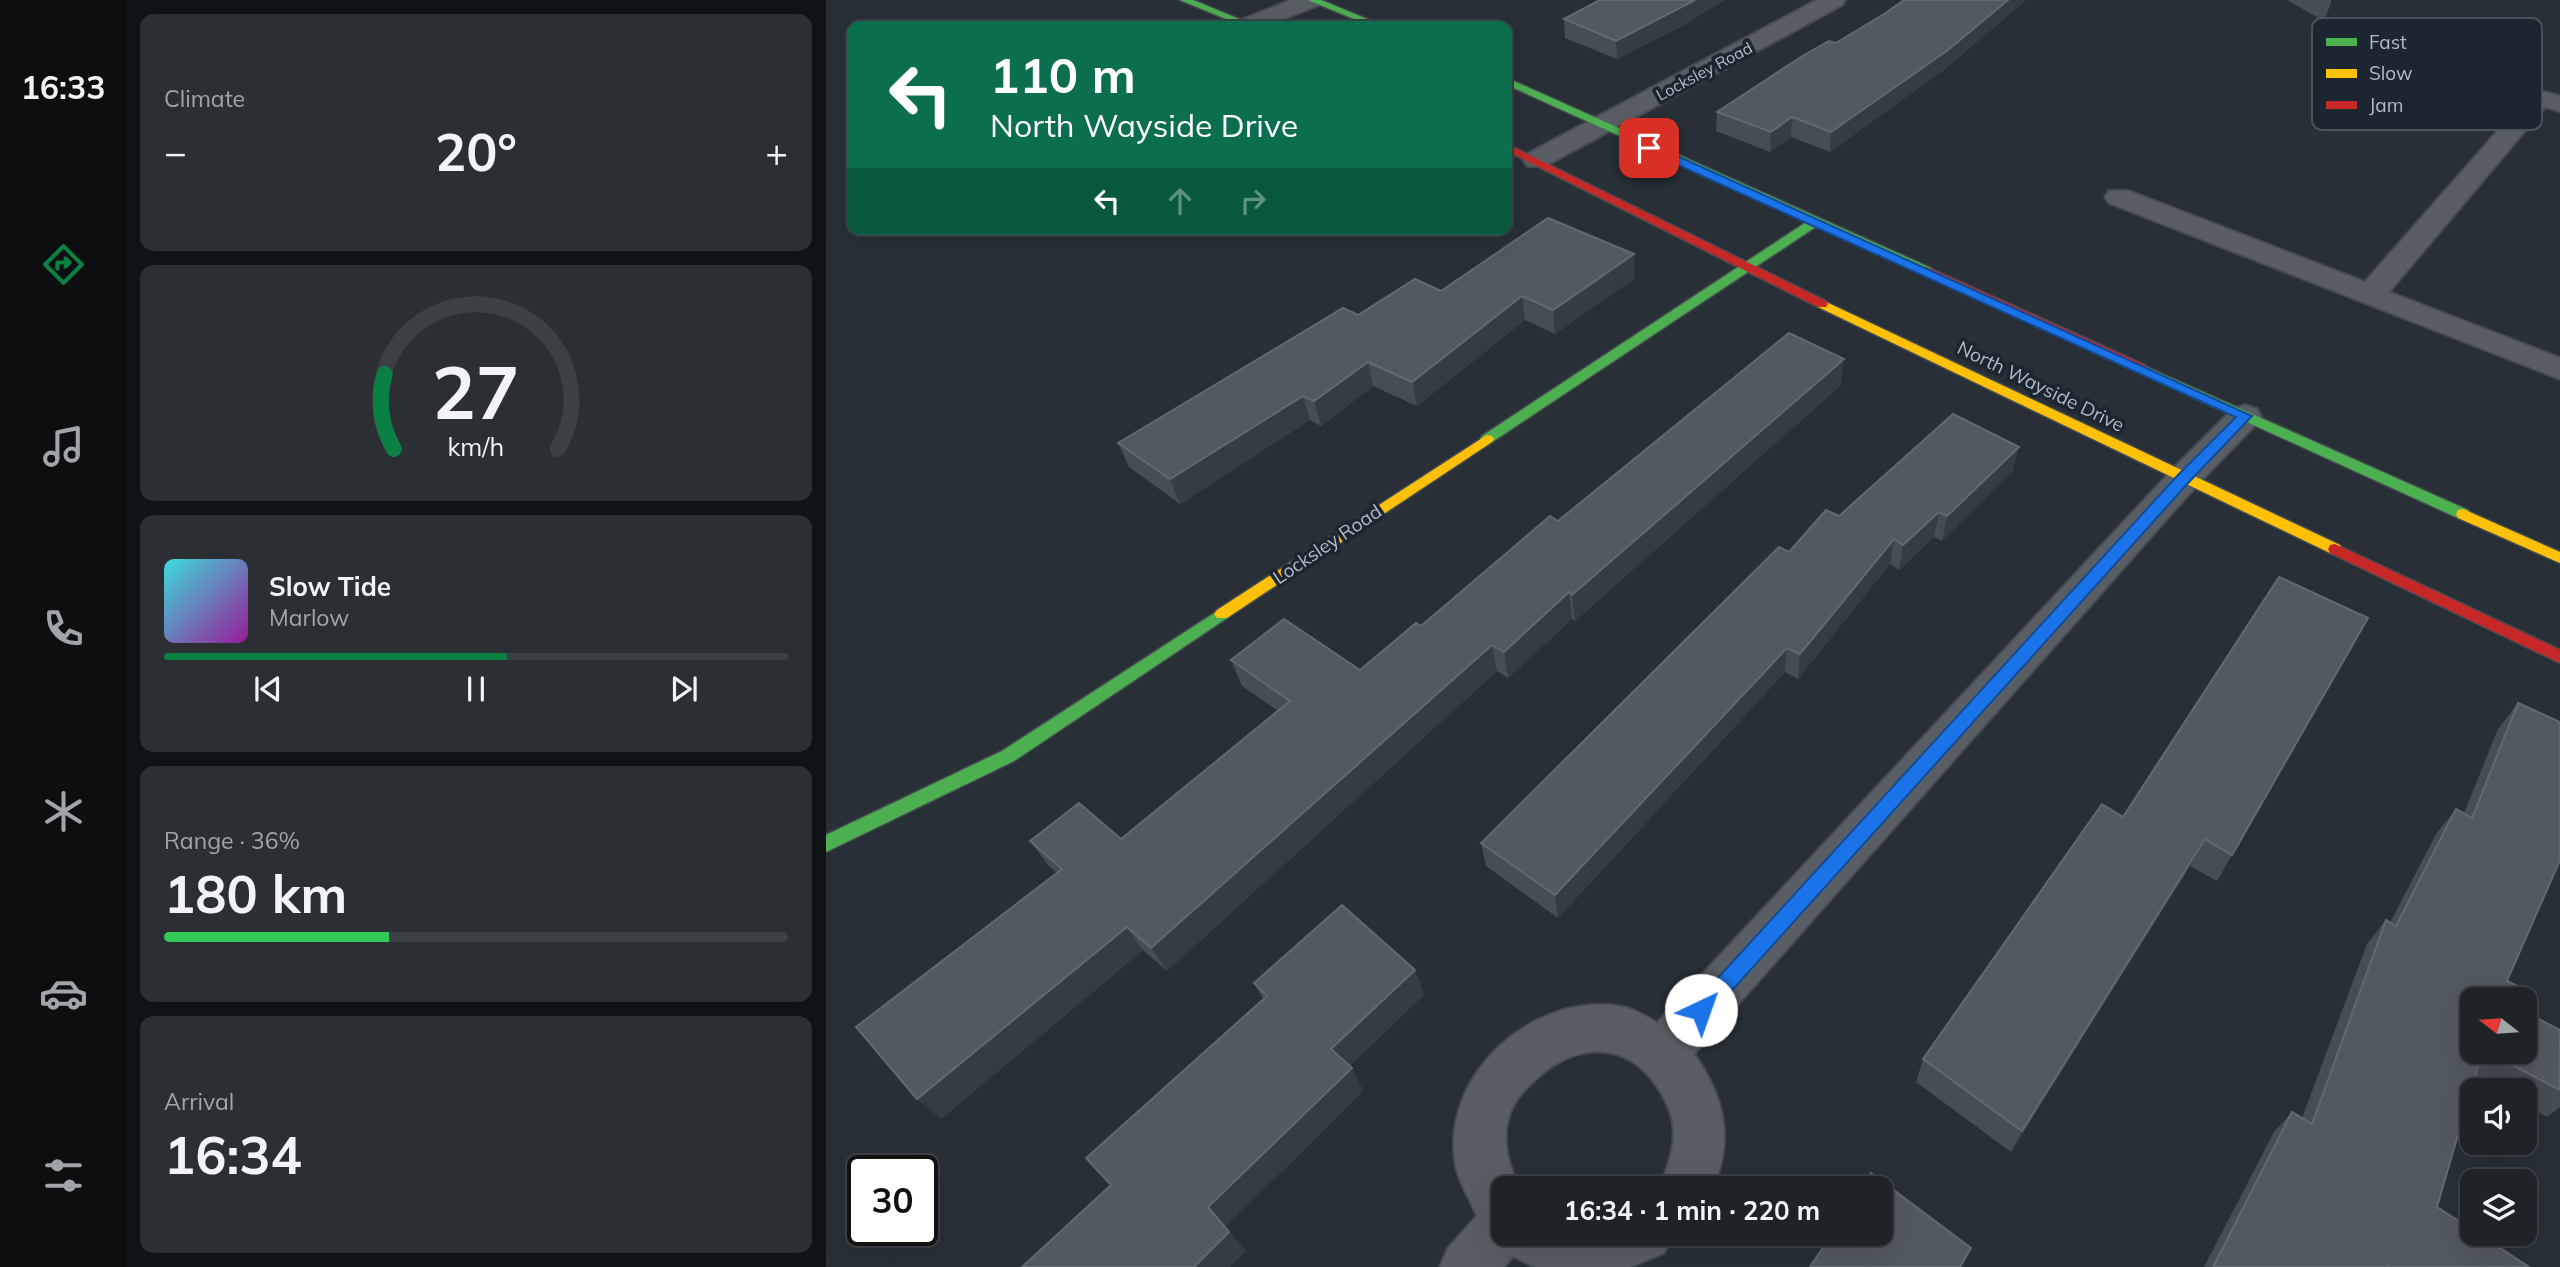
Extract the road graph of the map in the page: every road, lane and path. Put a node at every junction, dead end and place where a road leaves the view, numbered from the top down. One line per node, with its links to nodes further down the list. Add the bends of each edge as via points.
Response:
1 (1185, 0): 4 (main road)
2 (1312, 0): 5 (street); 6 (main road)
3 (1834, 0): 10 (street, Locksley Road)
4 (1238, 21)
5 (1262, 21)
6 (1366, 21)
7 (1512, 83): 10 (main road)
8 (2542, 99): 9 (street)
9 (2560, 104)
10 (1601, 126): 13 (street, Locksley Road); 15 (main road)
11 (2512, 130): 17 (street)
12 (1512, 148): 13 (main road, North Wayside Drive)
13 (1536, 160): 16 (main road, North Wayside Drive)
14 (2119, 197): 17 (street)
15 (1815, 222): 16 (main road, Locksley Road); 19 (main road)
16 (1745, 267): 20 (main road, North Wayside Drive); 23 (main road, Locksley Road, via 1008,757)
17 (2370, 295): 18 (street)
18 (2560, 369)
19 (2245, 416): 20 (street); 21 (main road)
20 (2183, 478): 22 (main road, North Wayside Drive); 24 (street)
21 (2560, 558)
22 (2560, 657)
23 (826, 845)
24 (1664, 1051): 25 (street, via 1685,1076 1698,1108 1700,1142); 26 (street, via 1637,1034 1605,1027 1572,1029 1540,1041 1513,1062 1492,1090 1479,1123 1478,1158)
25 (1692, 1176)
26 (1491, 1197)
27 (1491, 1240): 30 (street)
28 (1553, 1246): 29 (street, via 1573,1251)
29 (1614, 1246)
30 (1466, 1267)

